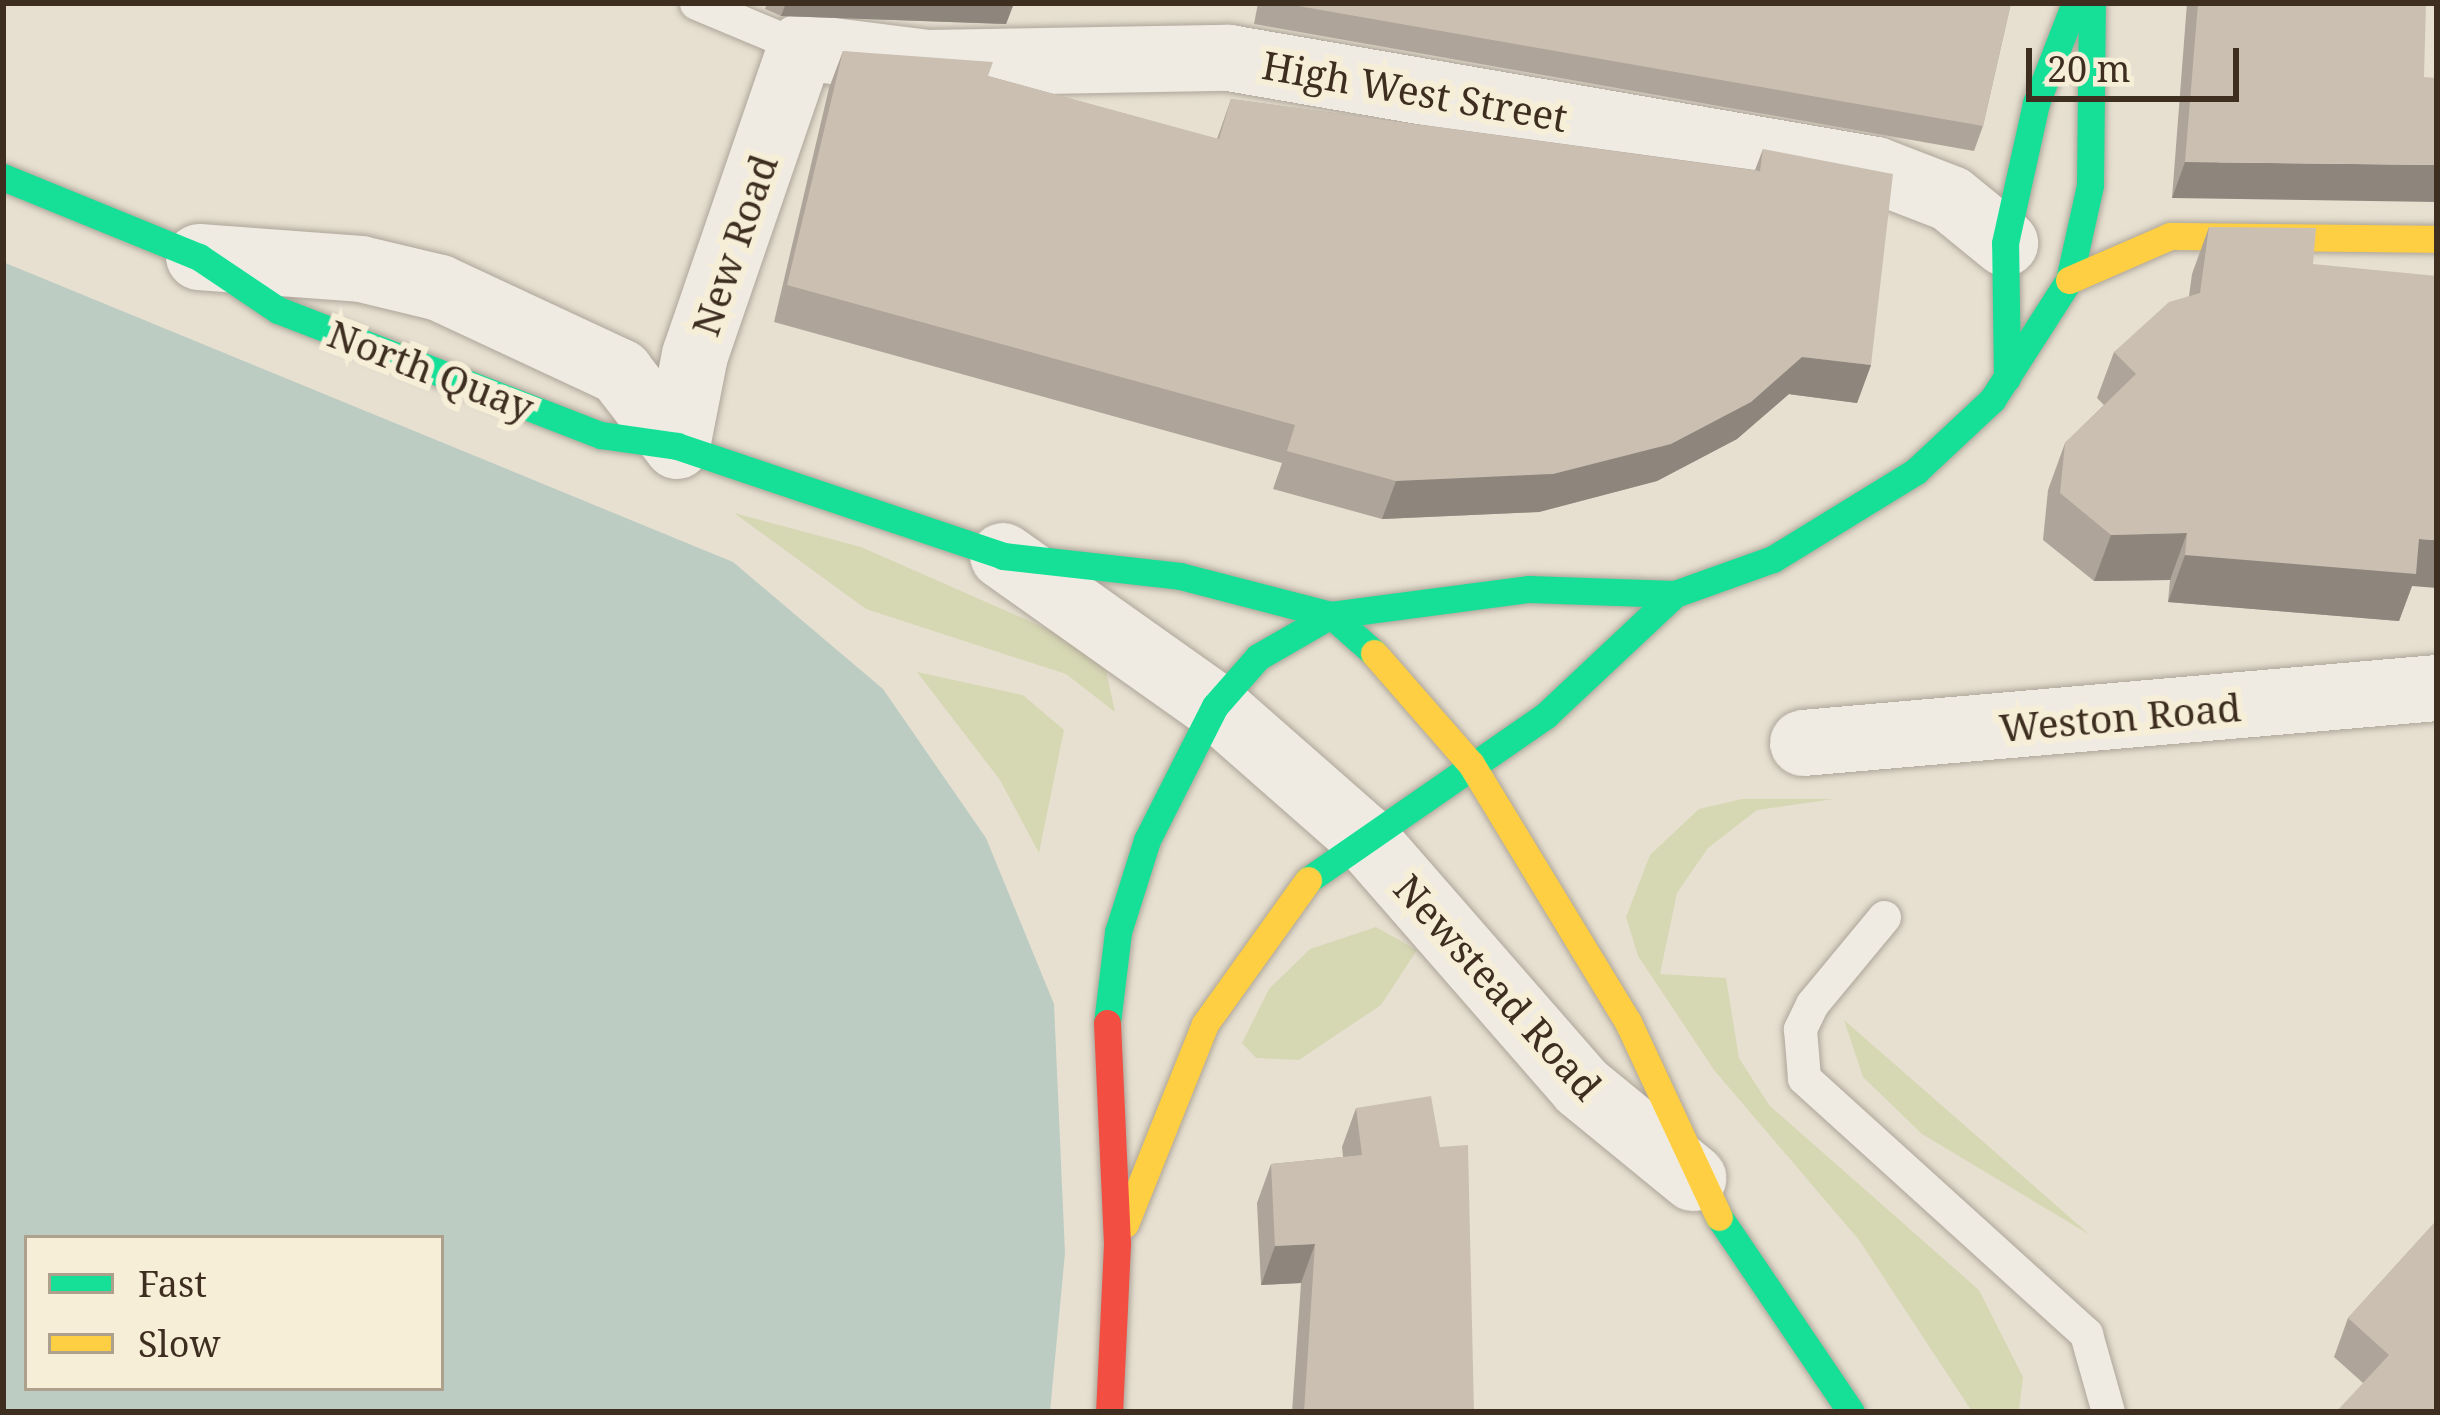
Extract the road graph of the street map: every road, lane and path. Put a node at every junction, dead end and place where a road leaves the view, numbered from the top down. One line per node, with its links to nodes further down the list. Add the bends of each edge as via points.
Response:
1 (696, 3): 4 (lane)
2 (2075, 3): 7 (main road, via 2036,103)
3 (2092, 3): 9 (main road, via 2090,185)
4 (801, 47): 7 (street, High West Street, via 928,63 1229,58 1876,170 1951,199); 11 (street, New Road, via 695,356)
5 (3, 177): 8 (main road, North Quay)
6 (2437, 239): 9 (main road, via 2170,236)
7 (2005, 242): 10 (main road)
8 (200, 256): 11 (street, North Quay, via 361,269 440,288 620,372)
9 (2068, 280): 10 (main road)
10 (2007, 378): 13 (main road, via 1959,435 1835,525)
11 (677, 446): 12 (main road)
12 (1003, 556): 14 (main road, via 1180,576); 16 (street)
13 (1675, 594): 14 (main road, via 1529,589); 18 (main road, via 1546,715)
14 (1331, 615): 16 (main road, via 1258,657); 18 (main road, Newstead Road, via 1414,688)
15 (2437, 688): 17 (street, Weston Road)
16 (1215, 706): 19 (street, Newstead Road); 22 (main road, via 1154,824 1118,932 1106,1035)
17 (1803, 742)
18 (1471, 764): 19 (main road); 21 (main road, Newstead Road, via 1628,1022)
19 (1364, 837): 21 (street, Newstead Road, via 1582,1087); 22 (main road, via 1314,874 1239,962)
20 (1884, 917): 25 (lane, via 1812,1004 1800,1029 1804,1078 2074,1321 2100,1356)
21 (1693, 1178): 24 (main road, Newstead Road)
22 (1118, 1244): 23 (main road)
23 (1109, 1412)
24 (1851, 1412)
25 (2108, 1412)

